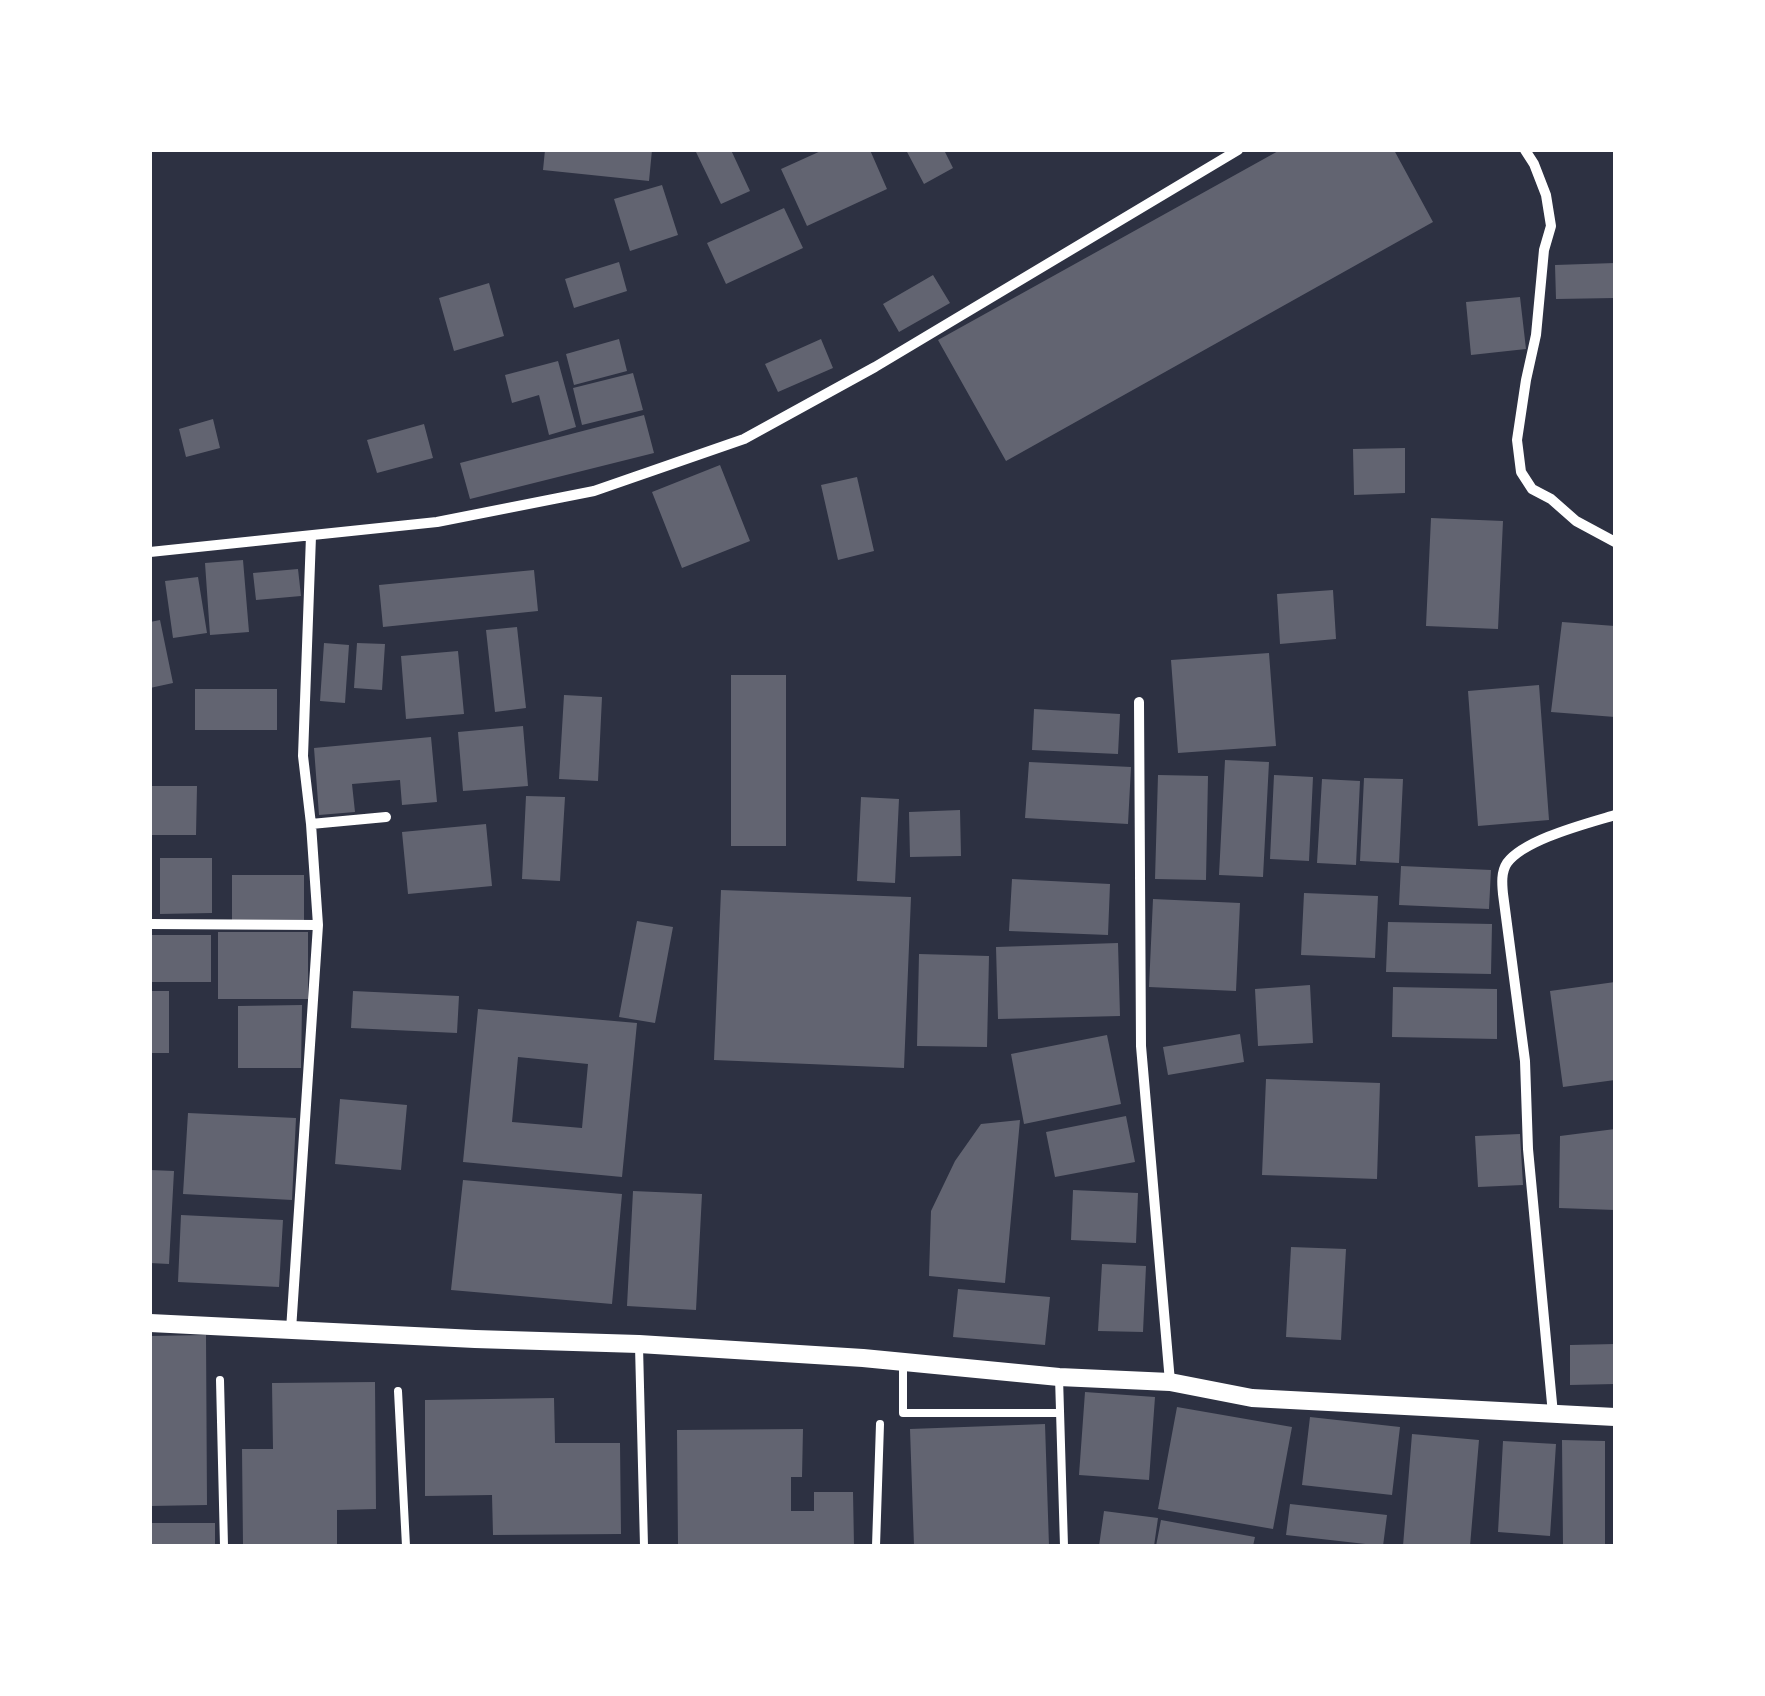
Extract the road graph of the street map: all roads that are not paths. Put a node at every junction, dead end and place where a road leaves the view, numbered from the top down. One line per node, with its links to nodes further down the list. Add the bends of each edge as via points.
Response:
1 (1238, 150): 3 (street, via 744,439 594,491 437,522)
2 (1525, 150): 4 (street, via 1546,194 1551,226 1518,440 1521,472 1532,489)
3 (311, 536): 5 (street); 9 (street, via 303,756)
4 (1615, 542)
5 (150, 552)
6 (1139, 702): 18 (street, via 1141,1046)
7 (1615, 815): 21 (street, via 1544,838 1506,865 1502,876 1525,1061)
8 (386, 817): 9 (street)
9 (311, 824): 11 (street)
10 (150, 924): 11 (street)
11 (318, 926): 13 (street)
12 (150, 1323): 13 (street)
13 (291, 1330): 14 (street)
14 (639, 1344): 15 (street); 26 (lane)
15 (902, 1361): 16 (street); 20 (lane, via 904,1413)
16 (1060, 1377): 18 (street); 20 (lane)
17 (220, 1380): 24 (lane)
18 (1170, 1382): 21 (street, via 1252,1398)
19 (398, 1391): 25 (lane)
20 (1060, 1412): 28 (lane)
21 (1553, 1415): 22 (street)
22 (1615, 1417)
23 (880, 1424): 27 (lane)
24 (224, 1546)
25 (406, 1546)
26 (644, 1546)
27 (876, 1546)
28 (1064, 1546)

